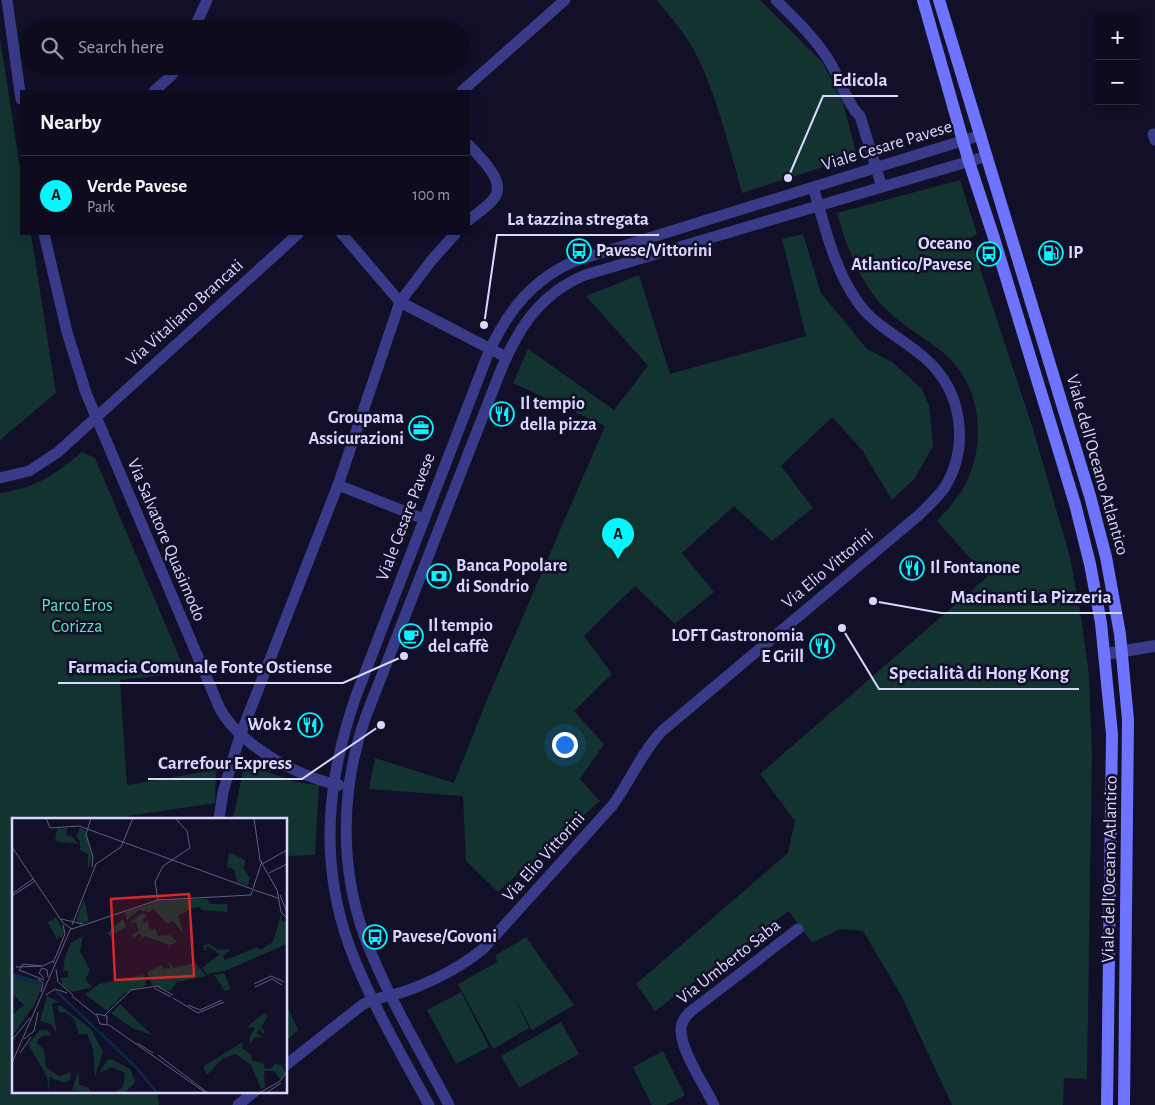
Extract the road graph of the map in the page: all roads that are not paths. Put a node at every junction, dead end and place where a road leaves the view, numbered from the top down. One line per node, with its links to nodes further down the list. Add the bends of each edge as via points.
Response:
1 (7, 0): 11 (street)
2 (207, 0): 7 (street)
3 (566, 0): 10 (street)
4 (776, 0): 17 (street, via 808,33 835,70 860,116)
5 (923, 0): 13 (main road, Viale dell'Oceano Atlantico)
6 (939, 0): 12 (main road, Viale dell'Oceano Atlantico)
7 (198, 20)
8 (173, 75): 9 (street)
9 (155, 90)
10 (463, 90)
11 (20, 92)
12 (981, 135): 13 (street, Viale Cesare Pavese); 15 (main road, Viale dell'Oceano Atlantico)
13 (963, 141): 16 (main road, Viale dell'Oceano Atlantico); 17 (street, Viale Cesare Pavese)
14 (470, 146): 21 (street, via 495,178 498,188 494,199)
15 (987, 156): 16 (street, Viale Cesare Pavese); 36 (main road, Viale dell'Oceano Atlantico, via 1098,522)
16 (969, 162): 19 (street, Viale Cesare Pavese); 37 (main road, Viale dell'Oceano Atlantico, via 1080,522)
17 (876, 168): 18 (street, Viale Cesare Pavese); 19 (street)
18 (813, 187): 20 (street, Via Elio Vittorini); 27 (street, Viale Cesare Pavese, via 564,265 516,304)
19 (882, 187): 20 (street, Viale Cesare Pavese)
20 (818, 205): 28 (street, Viale Cesare Pavese, via 574,280 551,294 531,314); 43 (street, Via Elio Vittorini, via 839,268 858,303 884,329 930,362 944,379 954,400 960,422 960,442 954,468 945,486 920,515 662,731 605,815 484,948 449,972)
21 (470, 219)
22 (44, 235): 29 (street, Via Salvatore Quasimodo, via 71,346)
23 (297, 235): 29 (street, Via Vitaliano Brancati)
24 (343, 235): 26 (street)
25 (454, 235): 26 (street)
26 (400, 302): 27 (street); 31 (street)
27 (490, 350): 28 (street); 32 (street, Viale Cesare Pavese)
28 (506, 357): 34 (street, Viale Cesare Pavese)
29 (96, 417): 30 (street, Via Vitaliano Brancati, via 41,465); 38 (street, Via Salvatore Quasimodo, via 210,688 227,721)
30 (0, 478)
31 (338, 485): 32 (street); 38 (street)
32 (424, 519): 33 (street, Viale Cesare Pavese)
33 (410, 555): 34 (street); 39 (street, Viale Cesare Pavese, via 346,725)
34 (426, 561): 40 (street, Viale Cesare Pavese, via 361,729)
35 (1155, 646): 36 (street)
36 (1122, 651): 37 (street); 52 (main road, Viale dell'Oceano Atlantico, via 1129,742)
37 (1106, 654): 51 (main road, Viale dell'Oceano Atlantico, via 1112,749)
38 (240, 736): 39 (street, Via Salvatore Quasimodo, via 278,761); 41 (street, via 223,792)
39 (333, 783): 40 (street, Via Salvatore Quasimodo); 44 (street, Viale Cesare Pavese, via 331,841 340,910 349,945)
40 (348, 786): 43 (street, Viale Cesare Pavese, via 346,833 352,886 365,937)
41 (219, 818)
42 (798, 930): 48 (street, Via Umberto Saba, via 690,1012 682,1022 683,1042)
43 (392, 994): 44 (street); 50 (street, Viale Cesare Pavese)
44 (374, 999): 45 (street, via 351,1012); 49 (street, Viale Cesare Pavese)
45 (288, 1063)
46 (253, 1092): 47 (street)
47 (242, 1099)
48 (712, 1104)
49 (429, 1105)
50 (449, 1105)
51 (1108, 1105)
52 (1124, 1105)

